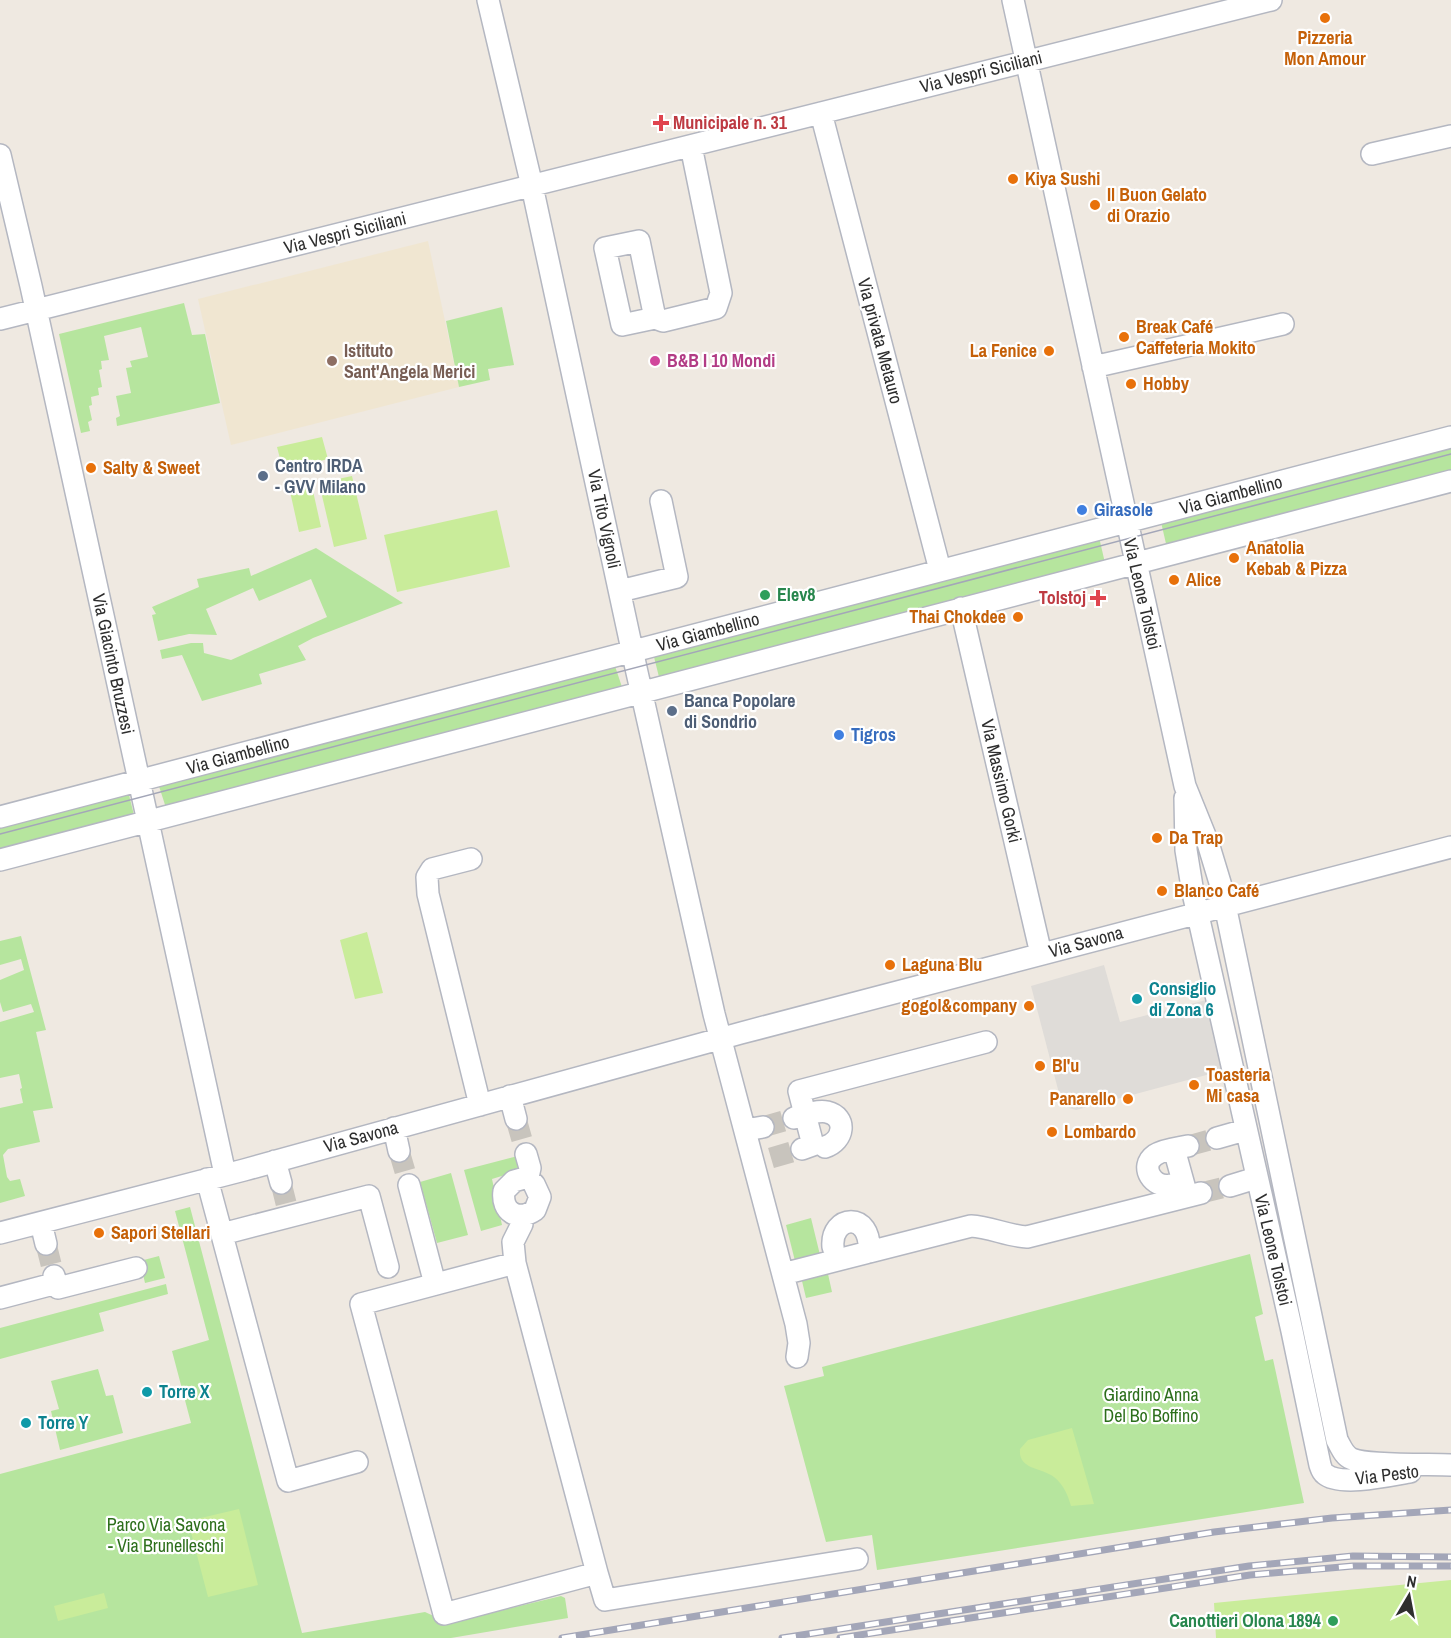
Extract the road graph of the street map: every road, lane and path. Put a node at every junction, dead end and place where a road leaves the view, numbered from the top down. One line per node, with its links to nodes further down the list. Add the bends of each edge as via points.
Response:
1 (488, 0): 10 (street, Via Tito Vignoli)
2 (1013, 0): 4 (street, Via Leone Tolstoi)
3 (1271, 0): 4 (street, Via Vespri Siciliani)
4 (1027, 60): 5 (street, Via Vespri Siciliani); 15 (street, Via Leone Tolstoi)
5 (821, 112): 7 (street, Via Vespri Siciliani); 21 (street, Via privata Metauro)
6 (1451, 136): 8 (street)
7 (691, 146): 10 (street, Via Vespri Siciliani); 13 (street, via 722,293 716,308)
8 (1372, 154)
9 (0, 155): 11 (street, Via Giacinto Bruzzesi)
10 (532, 186): 11 (street, Via Vespri Siciliani); 22 (street, Via Tito Vignoli)
11 (36, 310): 12 (street, Via Vespri Siciliani); 26 (street, Via Giacinto Bruzzesi)
12 (0, 319)
13 (659, 319)
14 (1283, 324): 15 (street)
15 (1093, 367): 19 (street, Via Leone Tolstoi)
16 (1451, 437): 19 (street, Via Giambellino)
17 (1451, 481): 20 (street)
18 (661, 501): 22 (street, via 677,577)
19 (1126, 522): 20 (street, Via Leone Tolstoi); 21 (street, Via Giambellino)
20 (1136, 564): 23 (street); 27 (street, Via Leone Tolstoi)
21 (940, 570): 24 (street, Via Giambellino)
22 (620, 591): 24 (street, Via Tito Vignoli)
23 (961, 608): 25 (street); 35 (street, Via Massimo Gorki)
24 (633, 652): 25 (street, Via Tito Vignoli); 26 (street, Via Giambellino)
25 (642, 692): 29 (street); 38 (street, Via Tito Vignoli)
26 (138, 781): 28 (street, Via Giambellino); 29 (street, Via Giacinto Bruzzesi)
27 (1185, 786): 33 (street, Via Leone Tolstoi, via 1208,843); 34 (street, Via Leone Tolstoi, via 1186,850)
28 (0, 817)
29 (148, 821): 32 (street); 54 (street, Via Giacinto Bruzzesi)
30 (1451, 847): 33 (street, Via Savona)
31 (471, 859): 43 (street, via 432,869 427,877)
32 (0, 860)
33 (1226, 905): 34 (street, Via Savona); 36 (street, Via Leone Tolstoi)
34 (1198, 913): 35 (street, Via Savona); 37 (street, Via Leone Tolstoi)
35 (1041, 954): 38 (street, Via Savona)
36 (1237, 960): 37 (street, via 1230,984 1243,1050 1224,987); 40 (street, Via Leone Tolstoi)
37 (1209, 963): 41 (street, Via Leone Tolstoi)
38 (721, 1038): 42 (street, Via Savona); 71 (street, via 754,1128)
39 (986, 1042): 44 (street, via 799,1091)
40 (1263, 1087): 41 (street, via 1252,1078 1241,1082); 75 (street, Via Leone Tolstoi)
41 (1236, 1090): 47 (street, Via Leone Tolstoi)
42 (510, 1096): 43 (street, Via Savona); 45 (street)
43 (480, 1105): 46 (street, Via Savona)
44 (800, 1116): 49 (street, via 825,1112 838,1119 838,1140); 50 (street, via 813,1145)
45 (516, 1119)
46 (394, 1128): 51 (street); 53 (street, Via Savona)
47 (1245, 1130): 48 (street); 55 (street, Via Leone Tolstoi)
48 (1217, 1138)
49 (825, 1147)
50 (802, 1149)
51 (399, 1151)
52 (526, 1154): 61 (street, via 528,1176 508,1185 503,1198 509,1211)
53 (275, 1161): 54 (street, Via Savona); 56 (street)
54 (216, 1177): 62 (street, Via Savona); 64 (street, Via Giacinto Bruzzesi)
55 (1256, 1178): 59 (street); 76 (street, Via Leone Tolstoi)
56 (280, 1183)
57 (534, 1184): 61 (street, via 539,1204 529,1215)
58 (409, 1185): 72 (street)
59 (1230, 1186)
60 (1186, 1191): 60 (street, via 1181,1147 1155,1154 1148,1167 1152,1180); 67 (street, via 1027,1237 971,1226)
61 (522, 1216): 68 (street, via 513,1242)
62 (41, 1223): 63 (street, Via Savona); 65 (street)
63 (0, 1233)
64 (222, 1234): 69 (street, via 369,1196); 78 (street, Via Giacinto Bruzzesi, via 288,1481)
65 (46, 1244)
66 (832, 1247): 67 (street, via 834,1232 840,1226 855,1223 868,1232)
67 (869, 1252): 71 (street)
68 (515, 1263): 72 (street); 82 (street)
69 (388, 1267)
70 (136, 1268): 73 (street, via 58,1288 55,1279)
71 (783, 1274): 74 (street, via 796,1323)
72 (435, 1284): 82 (street, via 361,1304 444,1614)
73 (0, 1298)
74 (797, 1357)
75 (1331, 1407): 76 (street, via 1320,1413); 77 (street, Via Leone Tolstoi, via 1337,1440)
76 (1308, 1410): 80 (street, Via Leone Tolstoi)
77 (1350, 1459): 79 (street, Via Pesto)
78 (357, 1462)
79 (1451, 1465): 80 (street, Via Pesto, via 1349,1480)
80 (1325, 1474)
81 (856, 1559): 82 (street, via 604,1600)
82 (597, 1573)

